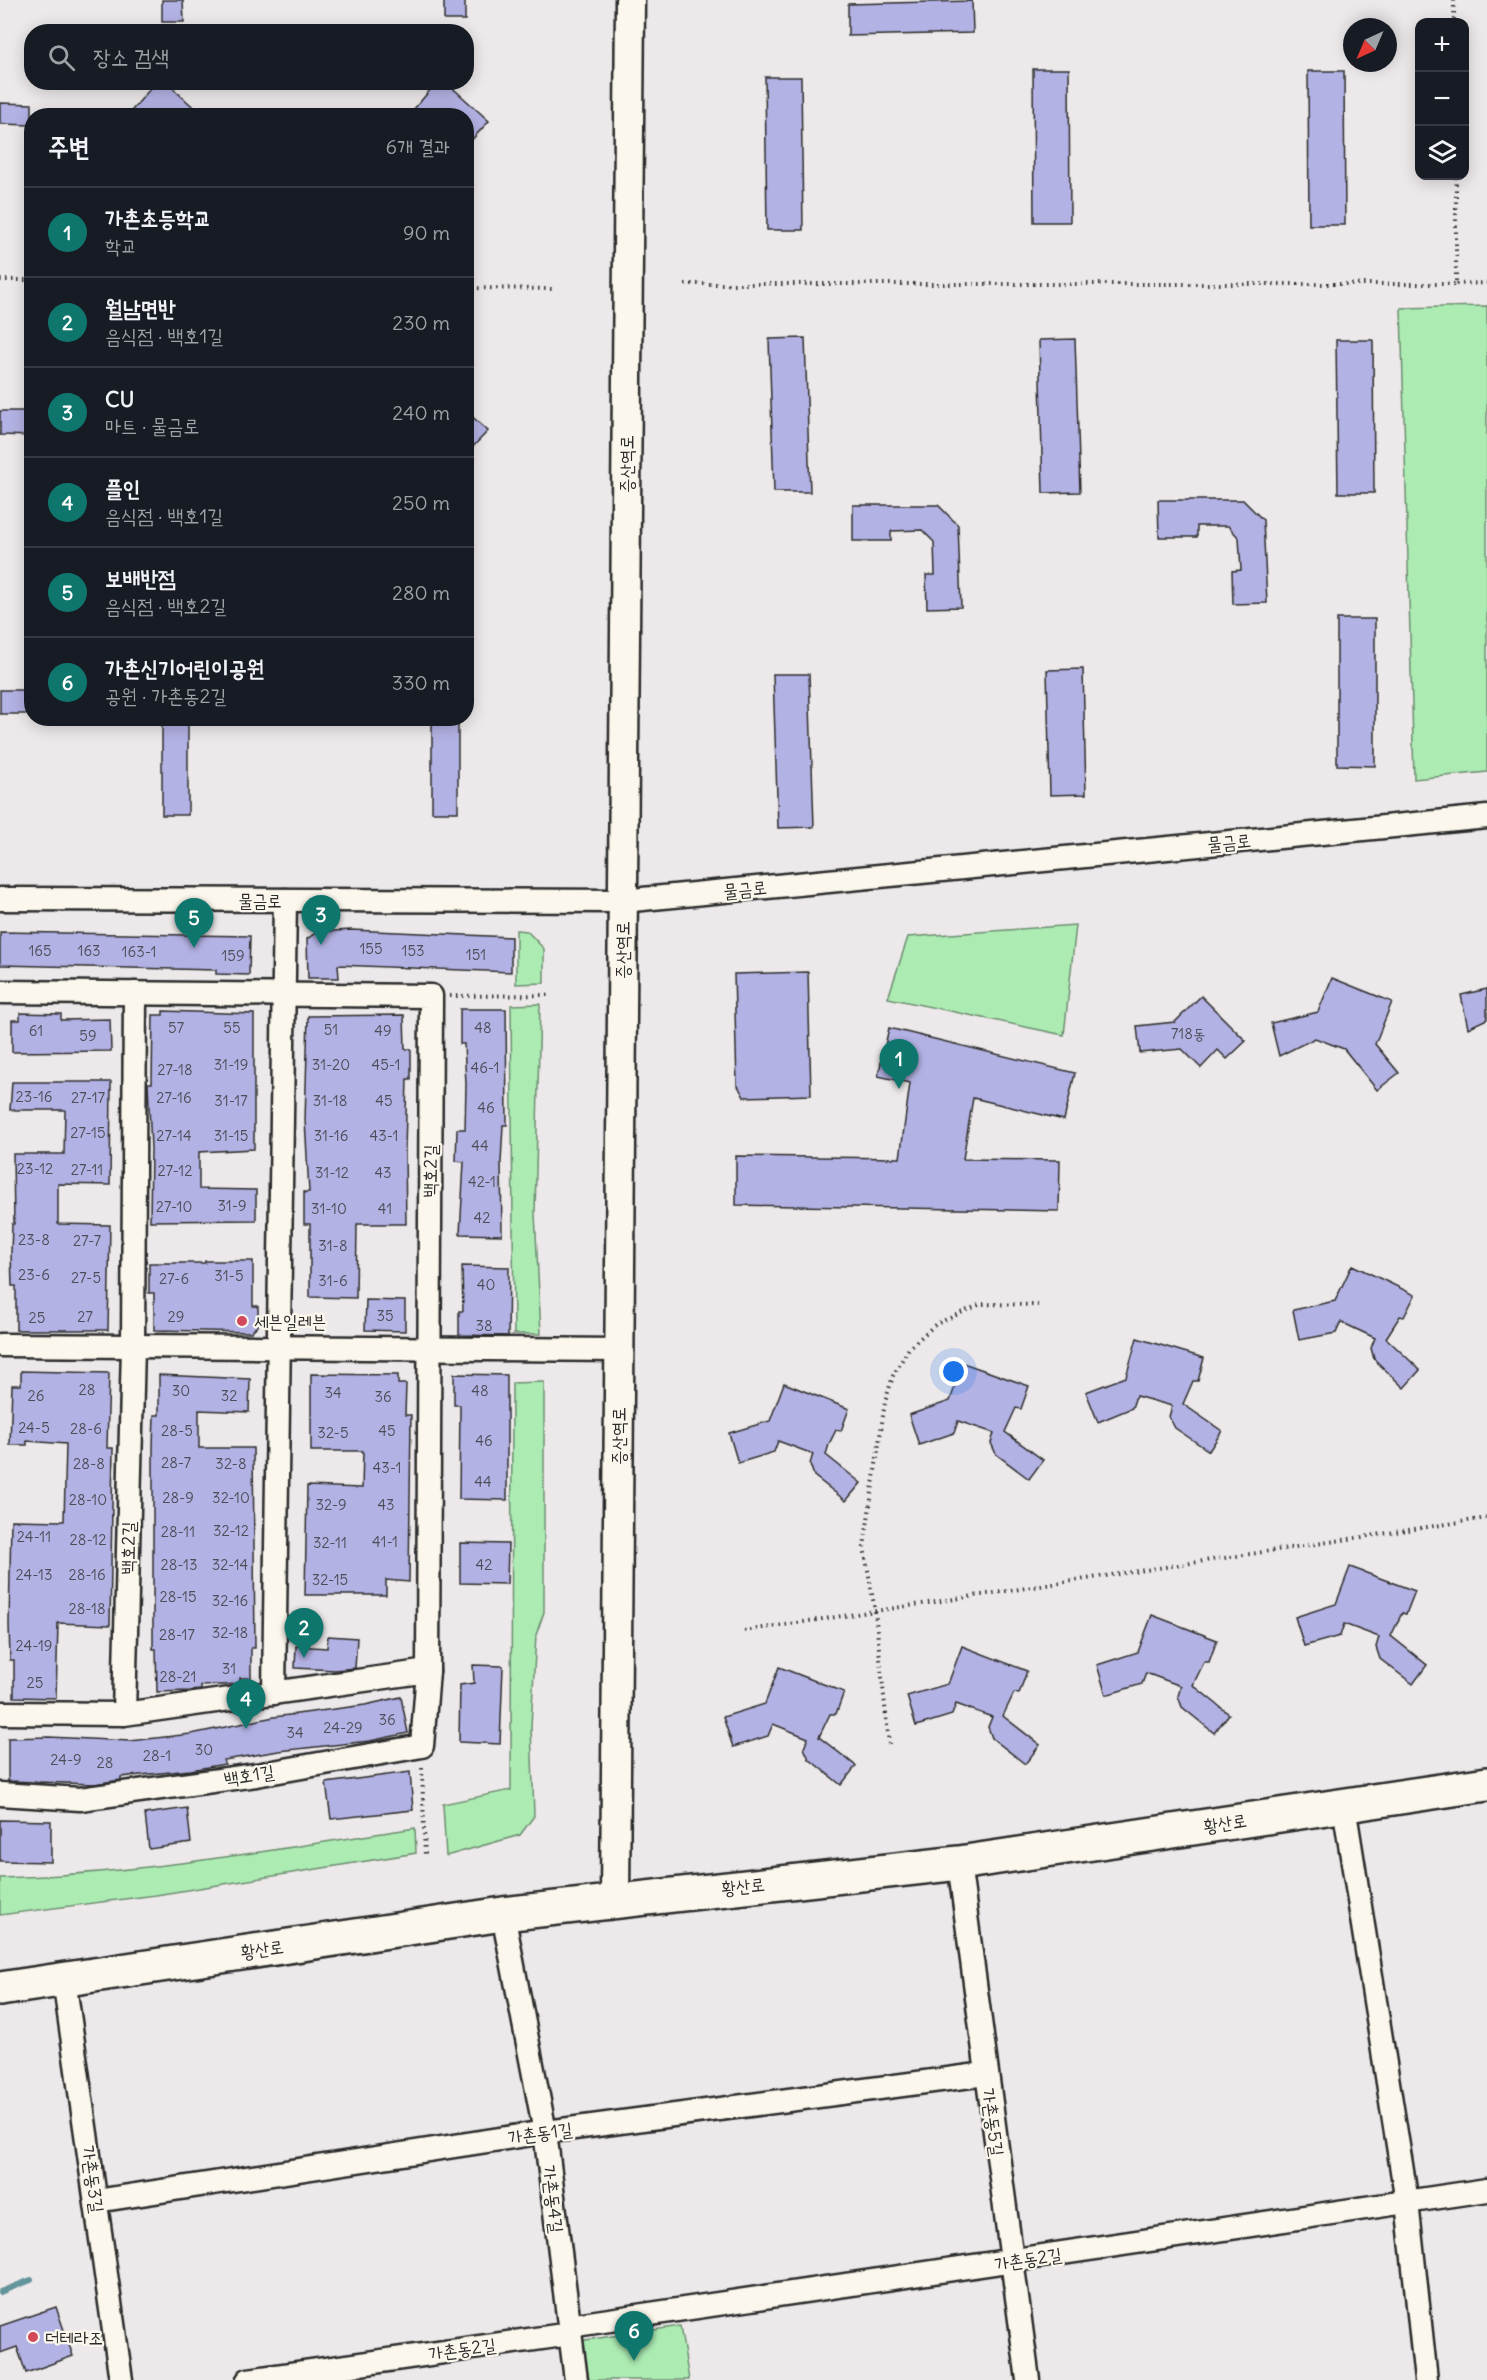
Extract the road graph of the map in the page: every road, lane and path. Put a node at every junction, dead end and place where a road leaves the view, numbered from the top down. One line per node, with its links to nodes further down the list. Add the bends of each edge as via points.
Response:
1 (630, 0): 15 (street, 증산역로)
2 (1454, 0): 3 (path)
3 (1454, 18)
4 (1456, 180): 9 (path)
5 (0, 279): 6 (path)
6 (24, 280)
7 (1487, 283): 9 (path)
8 (685, 284): 9 (path)
9 (1456, 284)
10 (474, 288): 11 (path)
11 (554, 289)
12 (1487, 817): 15 (street, 물금로)
13 (0, 899): 14 (street, 물금로)
14 (285, 900): 15 (street, 물금로); 18 (street)
15 (622, 901): 26 (street, 증산역로)
16 (0, 992): 17 (street)
17 (135, 993): 18 (street); 23 (street, 백호2길)
18 (282, 994): 20 (street); 24 (street)
19 (551, 995): 20 (path)
20 (431, 996): 25 (street, 백호2길)
21 (1038, 1305): 28 (path, via 981,1304 936,1324 909,1348 893,1376 885,1402 864,1547)
22 (0, 1345): 23 (street)
23 (133, 1346): 24 (street); 33 (street, 백호2길)
24 (280, 1346): 25 (street); 31 (street)
25 (428, 1347): 26 (street); 30 (street)
26 (619, 1350): 41 (street, 증산역로)
27 (1487, 1518): 28 (path)
28 (875, 1611): 29 (path); 34 (path)
29 (744, 1631)
30 (428, 1671): 31 (street); 35 (street)
31 (274, 1693): 33 (street)
32 (0, 1713): 33 (street)
33 (124, 1714)
34 (889, 1744)
35 (422, 1746): 37 (street, 백호1길, via 256,1775 80,1799); 39 (path)
36 (1487, 1784): 38 (main road, 황산로)
37 (0, 1794)
38 (1344, 1806): 40 (main road, 황산로); 49 (street)
39 (425, 1858)
40 (959, 1863): 41 (main road, 황산로); 45 (street, 가촌동5길)
41 (615, 1900): 42 (main road, 황산로)
42 (503, 1914): 43 (main road, 황산로); 46 (street, 가촌동4길)
43 (64, 1979): 44 (main road, 황산로); 48 (street, 가촌동3길)
44 (0, 1989)
45 (986, 2074): 46 (street, 가촌동1길); 50 (street, 가촌동5길)
46 (545, 2132): 48 (street, 가촌동1길); 51 (street, 가촌동4길)
47 (1487, 2190): 49 (street, 가촌동2길)
48 (96, 2201): 52 (street, 가촌동3길)
49 (1407, 2202): 50 (street, 가촌동2길); 56 (street)
50 (1014, 2261): 51 (street, 가촌동2길); 55 (street, 가촌동5길)
51 (569, 2330): 53 (street, 가촌동2길); 54 (street, 가촌동4길)
52 (121, 2380)
53 (248, 2380)
54 (576, 2380)
55 (1028, 2380)
56 (1426, 2380)

